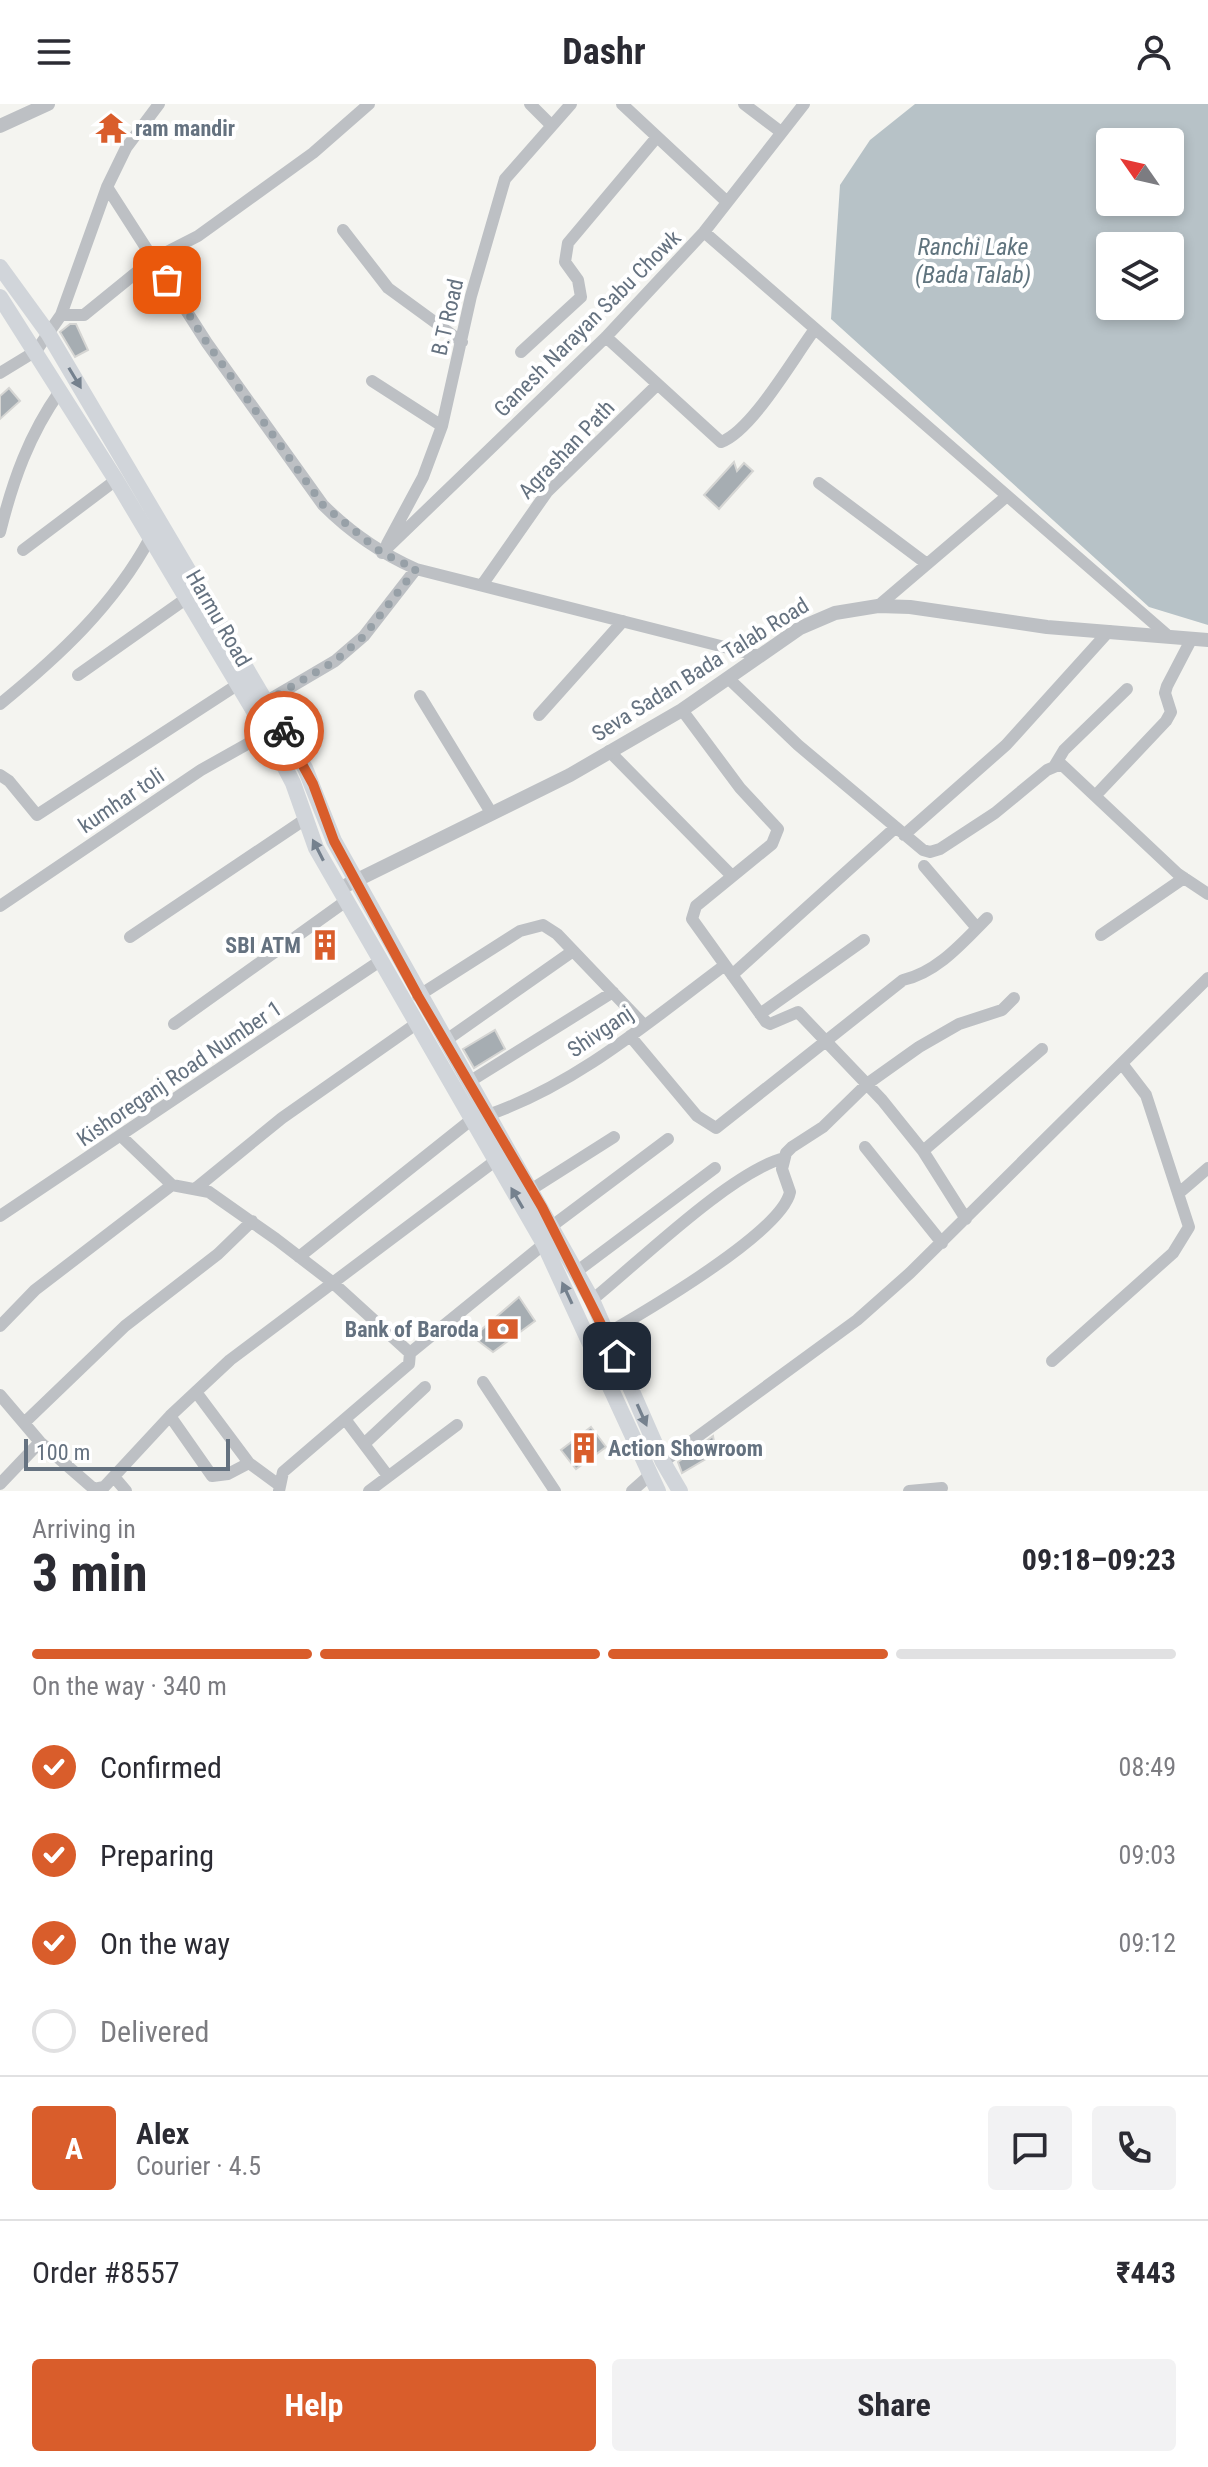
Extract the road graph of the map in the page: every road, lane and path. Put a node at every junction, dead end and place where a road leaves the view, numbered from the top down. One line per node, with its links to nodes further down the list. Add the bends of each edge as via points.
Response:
1 (48, 104): 10 (street)
2 (159, 104): 13 (street, via 126,148)
3 (369, 104): 17 (street, via 313,153 198,236)
4 (530, 104): 9 (street)
5 (571, 104): 9 (street, B.T Road)
6 (622, 104): 12 (street)
7 (744, 104): 11 (street)
8 (804, 104): 11 (street, Ganesh Narayan Sabu Chowk)
9 (550, 124): 24 (street, B.T Road, via 505,179)
10 (0, 126)
11 (781, 132): 14 (street, Ganesh Narayan Sabu Chowk)
12 (657, 137): 14 (street); 26 (street, via 568,243 565,262 578,280 581,297)
13 (107, 187): 17 (street); 20 (street)
14 (726, 201): 16 (street, Ganesh Narayan Sabu Chowk)
15 (343, 230): 24 (street, via 388,288)
16 (704, 232): 21 (street); 23 (street, Ganesh Narayan Sabu Chowk)
17 (153, 259): 20 (street, via 84,315); 38 (street, via 323,505)
18 (0, 267): 22 (main road, Harmu Road)
19 (0, 298): 25 (main road, Harmu Road)
20 (61, 315): 22 (street)
21 (815, 329): 29 (street, via 731,439 721,442 712,437); 34 (street)
22 (48, 333): 25 (street); 55 (main road, Harmu Road, one-way to 55)
23 (606, 337): 29 (street); 38 (street, Ganesh Narayan Sabu Chowk)
24 (462, 342): 31 (street, B.T Road)
25 (36, 351): 27 (street); 30 (main road, Harmu Road)
26 (521, 352)
27 (0, 373)
28 (372, 381): 31 (street)
29 (657, 385): 41 (street, Agrashan Path, via 547,492)
30 (60, 391): 32 (main road, Harmu Road); 35 (street, via 24,450)
31 (442, 426): 38 (street, B.T Road, via 423,477)
32 (116, 480): 36 (main road, Harmu Road); 37 (street)
33 (819, 483): 39 (street)
34 (1007, 496): 39 (street); 46 (street)
35 (0, 532)
36 (150, 538): 42 (main road, Harmu Road); 56 (street, via 107,604)
37 (23, 550)
38 (382, 553): 40 (street)
39 (927, 564): 43 (street)
40 (416, 569): 41 (street); 55 (street, via 364,636 335,661)
41 (482, 585): 44 (street)
42 (187, 598): 50 (street); 52 (main road, Harmu Road)
43 (878, 606): 45 (street, Seva Sadan Bada Talab Road); 49 (street, Seva Sadan Bada Talab Road, via 835,613 800,628)
44 (623, 621): 49 (street); 58 (street)
45 (1109, 631): 46 (street, Seva Sadan Bada Talab Road); 66 (street, Shivganj, via 1006,745)
46 (1166, 634): 47 (street, Seva Sadan Bada Talab Road)
47 (1192, 638): 48 (street, Seva Sadan Bada Talab Road); 63 (street, via 1167,686 1171,712 1166,721)
48 (1208, 640)
49 (760, 656): 51 (street, Seva Sadan Bada Talab Road)
50 (78, 675)
51 (729, 679): 57 (street, Seva Sadan Bada Talab Road); 66 (street)
52 (237, 685): 59 (main road, Harmu Road); 62 (street, via 37,815)
53 (1127, 689): 61 (street)
54 (420, 696): 64 (street)
55 (267, 701): 70 (main road, Harmu Road, via 305,768)
56 (0, 704)
57 (682, 710): 60 (street, Seva Sadan Bada Talab Road); 68 (street, via 778,829 772,844)
58 (539, 715)
59 (267, 733): 65 (main road, Harmu Road, via 293,783); 73 (street, kumhar toli, via 201,770)
60 (609, 751): 64 (street, Seva Sadan Bada Talab Road); 68 (street)
61 (1055, 765): 63 (street, via 1069,769); 66 (street, via 940,849 923,850)
62 (0, 775)
63 (1096, 795): 69 (street)
64 (492, 814): 70 (street, Seva Sadan Bada Talab Road)
65 (304, 820): 72 (main road, Harmu Road, one-way to 65); 77 (street)
66 (900, 832): 81 (street, Shivganj)
67 (924, 866): 75 (street)
68 (732, 876): 81 (street, via 692,912)
69 (1184, 878): 71 (street); 76 (street)
70 (356, 880): 72 (street, Seva Sadan Bada Talab Road); 84 (main road, Harmu Road)
71 (1208, 894)
72 (343, 895): 80 (main road, Harmu Road); 87 (street)
73 (0, 906)
74 (987, 918): 75 (street)
75 (977, 928): 92 (street, via 926,972 897,984)
76 (1101, 935)
77 (130, 937)
78 (864, 940): 86 (street)
79 (573, 951): 83 (street); 84 (street, via 557,934 536,924); 91 (street)
80 (380, 961): 88 (main road, Harmu Road); 99 (street, Kishoreganj Road Number 1)
81 (728, 970): 86 (street); 89 (street, Shivganj)
82 (1208, 978): 94 (street)
83 (613, 992): 89 (street); 95 (street)
84 (418, 996): 91 (main road, Harmu Road)
85 (1014, 998): 96 (street, via 994,1014 940,1034)
86 (760, 1014): 92 (street, via 770,1024 798,1012)
87 (174, 1024)
88 (416, 1024): 98 (main road, Harmu Road); 109 (street, via 282,1118)
89 (644, 1025): 90 (street, Shivganj)
90 (630, 1036): 92 (street, via 697,1116 716,1128); 97 (street, Shivganj, via 534,1096)
91 (445, 1041): 95 (main road, Harmu Road)
92 (828, 1042): 96 (street)
93 (1042, 1049): 103 (street)
94 (1123, 1065): 111 (street, via 1146,1095); 113 (street)
95 (469, 1082): 97 (main road, Harmu Road)
96 (867, 1084): 103 (street); 104 (street)
97 (488, 1115): 110 (main road, Harmu Road)
98 (471, 1120): 105 (main road, Harmu Road); 118 (street)
99 (122, 1137): 108 (street); 112 (street, Kishoreganj Road Number 1)
100 (614, 1137): 110 (street)
101 (668, 1139): 115 (street)
102 (865, 1147): 116 (street)
103 (923, 1151): 113 (street)
104 (784, 1158): 121 (street, via 762,1164 735,1183); 123 (street, via 790,1192 778,1213 705,1274)
105 (495, 1161): 117 (main road, Harmu Road, one-way to 105); 120 (street)
106 (715, 1168): 119 (street)
107 (1208, 1168): 111 (street)
108 (172, 1185): 109 (street); 122 (street, via 35,1290)
109 (195, 1189): 114 (street, via 209,1192)
110 (532, 1189): 115 (main road, Harmu Road)
111 (1179, 1193): 125 (street, via 1189,1227 1184,1240)
112 (0, 1216)
113 (966, 1219): 116 (street)
114 (252, 1221): 118 (street); 132 (street, via 125,1326)
115 (552, 1226): 119 (main road, Harmu Road)
116 (942, 1243): 136 (street, via 857,1320)
117 (544, 1244): 124 (street); 138 (main road, Harmu Road, one-way to 117)
118 (299, 1257): 120 (street)
119 (576, 1272): 121 (main road, Harmu Road)
120 (332, 1282): 124 (street); 128 (street)
121 (592, 1300): 123 (main road, Harmu Road)
122 (0, 1326)
123 (608, 1333): 136 (main road, Harmu Road, one-way to 136)
124 (410, 1353): 131 (street, via 409,1364)
125 (1052, 1361)
126 (483, 1382): 146 (street)
127 (425, 1387): 135 (street)
128 (196, 1392): 130 (street); 137 (street)
129 (0, 1395): 132 (street)
130 (170, 1416): 137 (street, via 212,1476); 140 (street)
131 (345, 1419): 135 (street); 142 (street, via 283,1472)
132 (24, 1423): 134 (street)
133 (457, 1425): 139 (street)
134 (40, 1442): 140 (street, via 94,1489); 141 (street)
135 (364, 1444): 139 (street)
136 (663, 1462): 149 (main road, Harmu Road)
137 (249, 1463): 142 (street)
138 (650, 1475): 147 (street); 148 (main road, Harmu Road)
139 (388, 1476): 145 (street)
140 (115, 1478): 144 (street)
141 (1, 1488)
142 (279, 1488)
143 (942, 1488): 150 (street)
144 (126, 1491)
145 (369, 1491)
146 (555, 1491)
147 (632, 1491)
148 (658, 1491)
149 (680, 1491)
150 (909, 1491)

